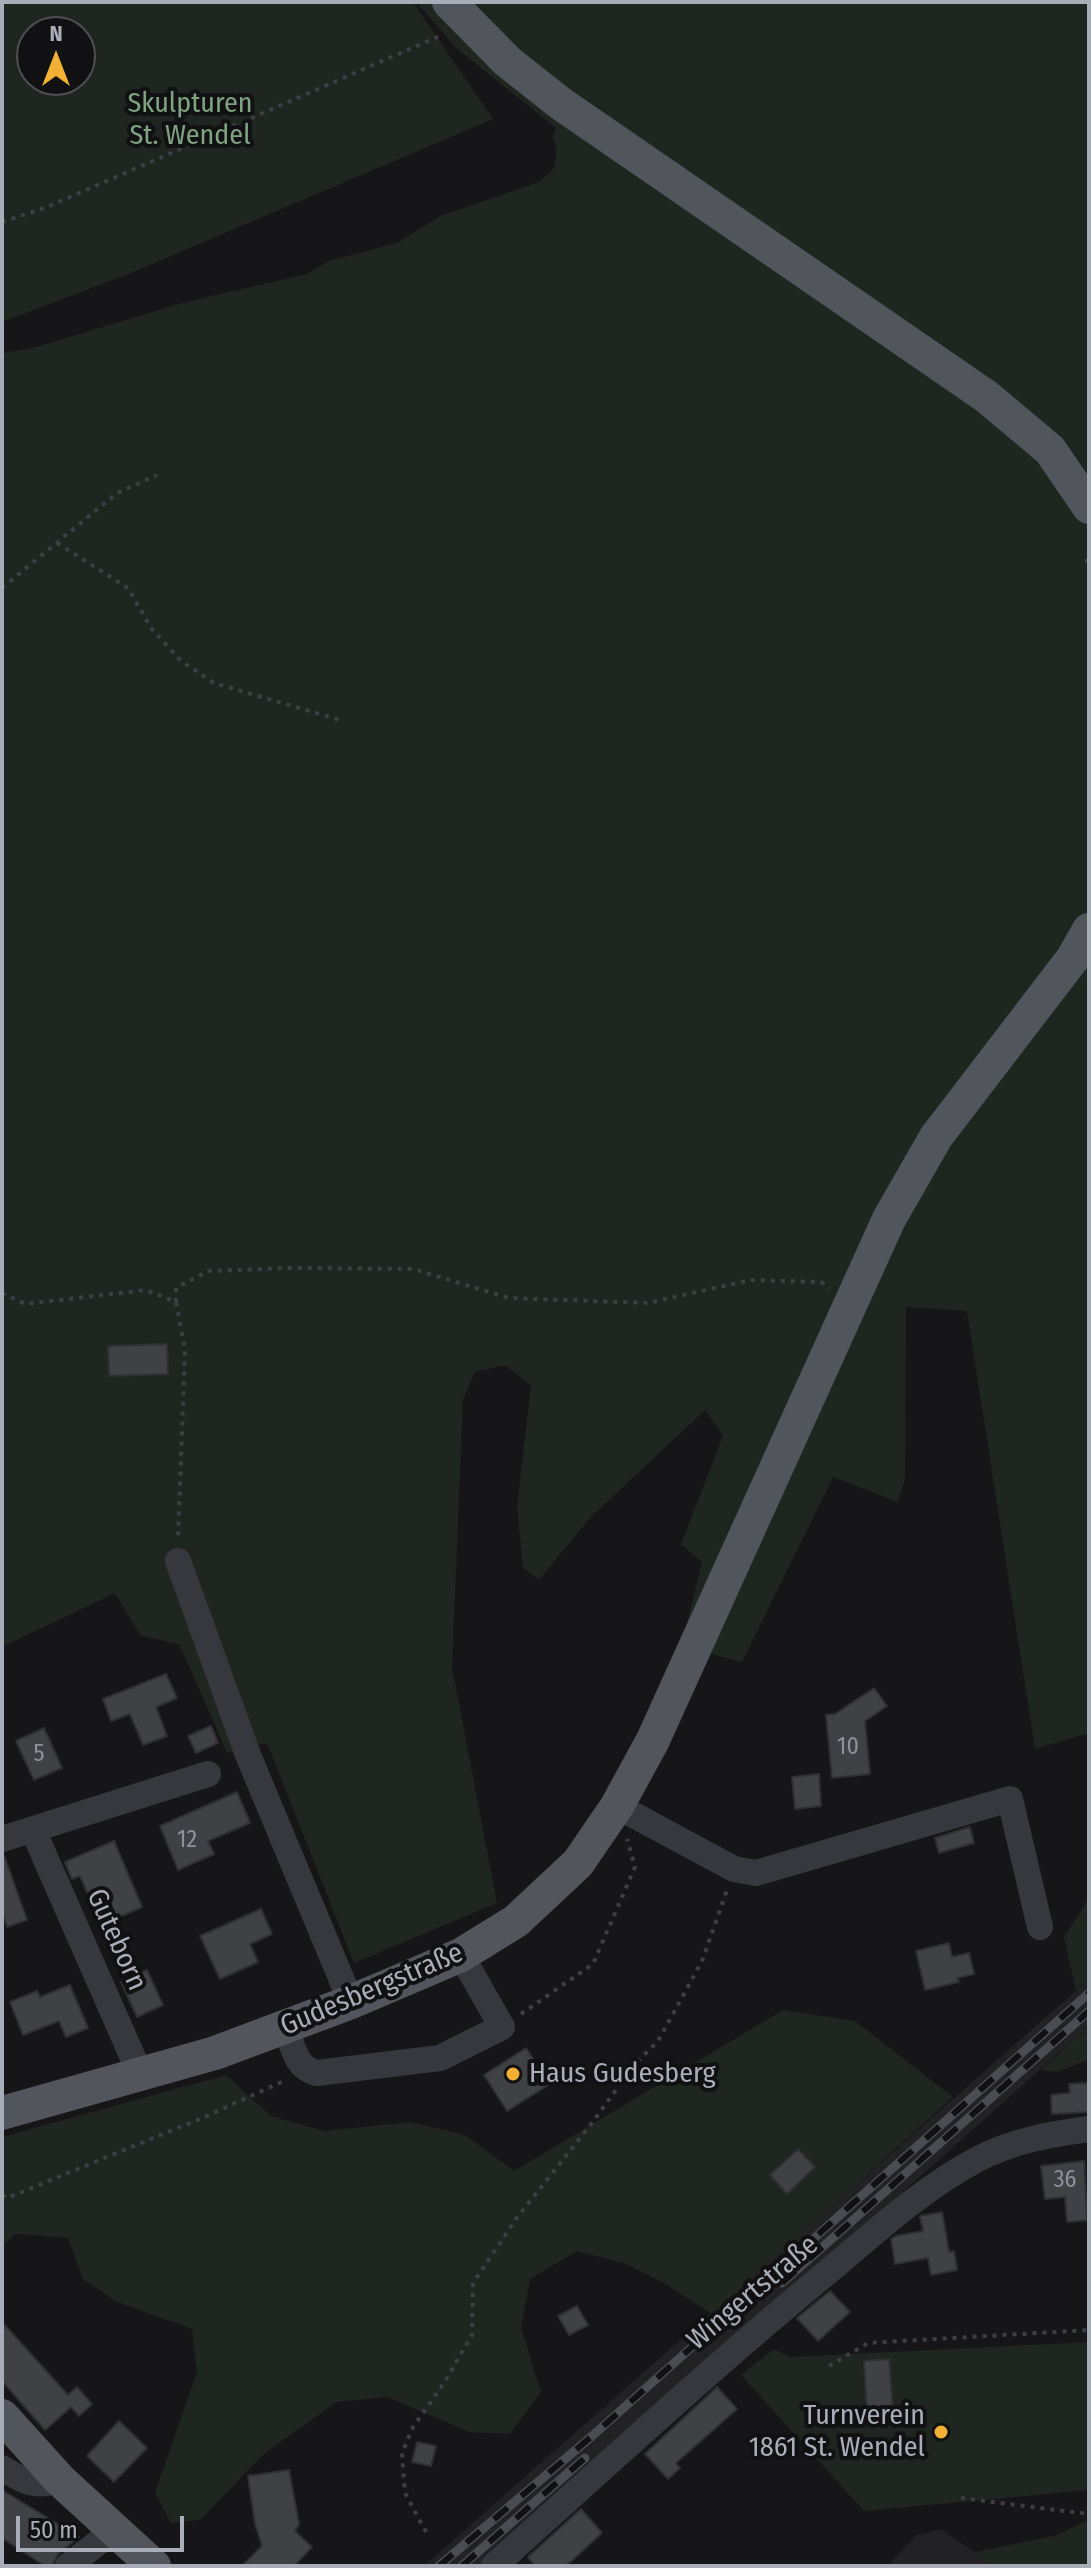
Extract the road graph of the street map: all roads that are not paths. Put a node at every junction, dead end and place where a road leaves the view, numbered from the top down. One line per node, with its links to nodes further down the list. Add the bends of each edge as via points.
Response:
1 (459, 12): 2 (main road, via 507,61 621,148 987,397 1050,450)
2 (1089, 507)
3 (1089, 930): 6 (main road, Gudesbergstraße, via 936,1137 889,1219 653,1740)
4 (178, 1561): 11 (street, via 248,1755)
5 (208, 1774): 7 (street)
6 (617, 1806): 9 (street, via 734,1869 756,1873 1010,1799); 10 (main road, Gudesbergstraße, via 578,1863 547,1895)
7 (33, 1830): 8 (street); 13 (street, Guteborn)
8 (2, 1839)
9 (1040, 1927)
10 (461, 1955): 11 (main road, Gudesbergstraße); 12 (street, via 502,2027 440,2058 317,2073 298,2061)
11 (351, 2002): 12 (main road, Gudesbergstraße)
12 (286, 2027): 13 (main road, Gudesbergstraße)
13 (141, 2076): 14 (main road, Gudesbergstraße)
14 (2, 2113)
15 (1089, 2129): 22 (street, Wingertstraße, via 1015,2143 925,2191 743,2343)
16 (2, 2416): 18 (main road)
17 (2, 2468): 18 (street, via 27,2483)
18 (60, 2480): 19 (main road)
19 (114, 2530): 20 (street); 21 (main road)
20 (68, 2566)
21 (154, 2566)
22 (494, 2566)

